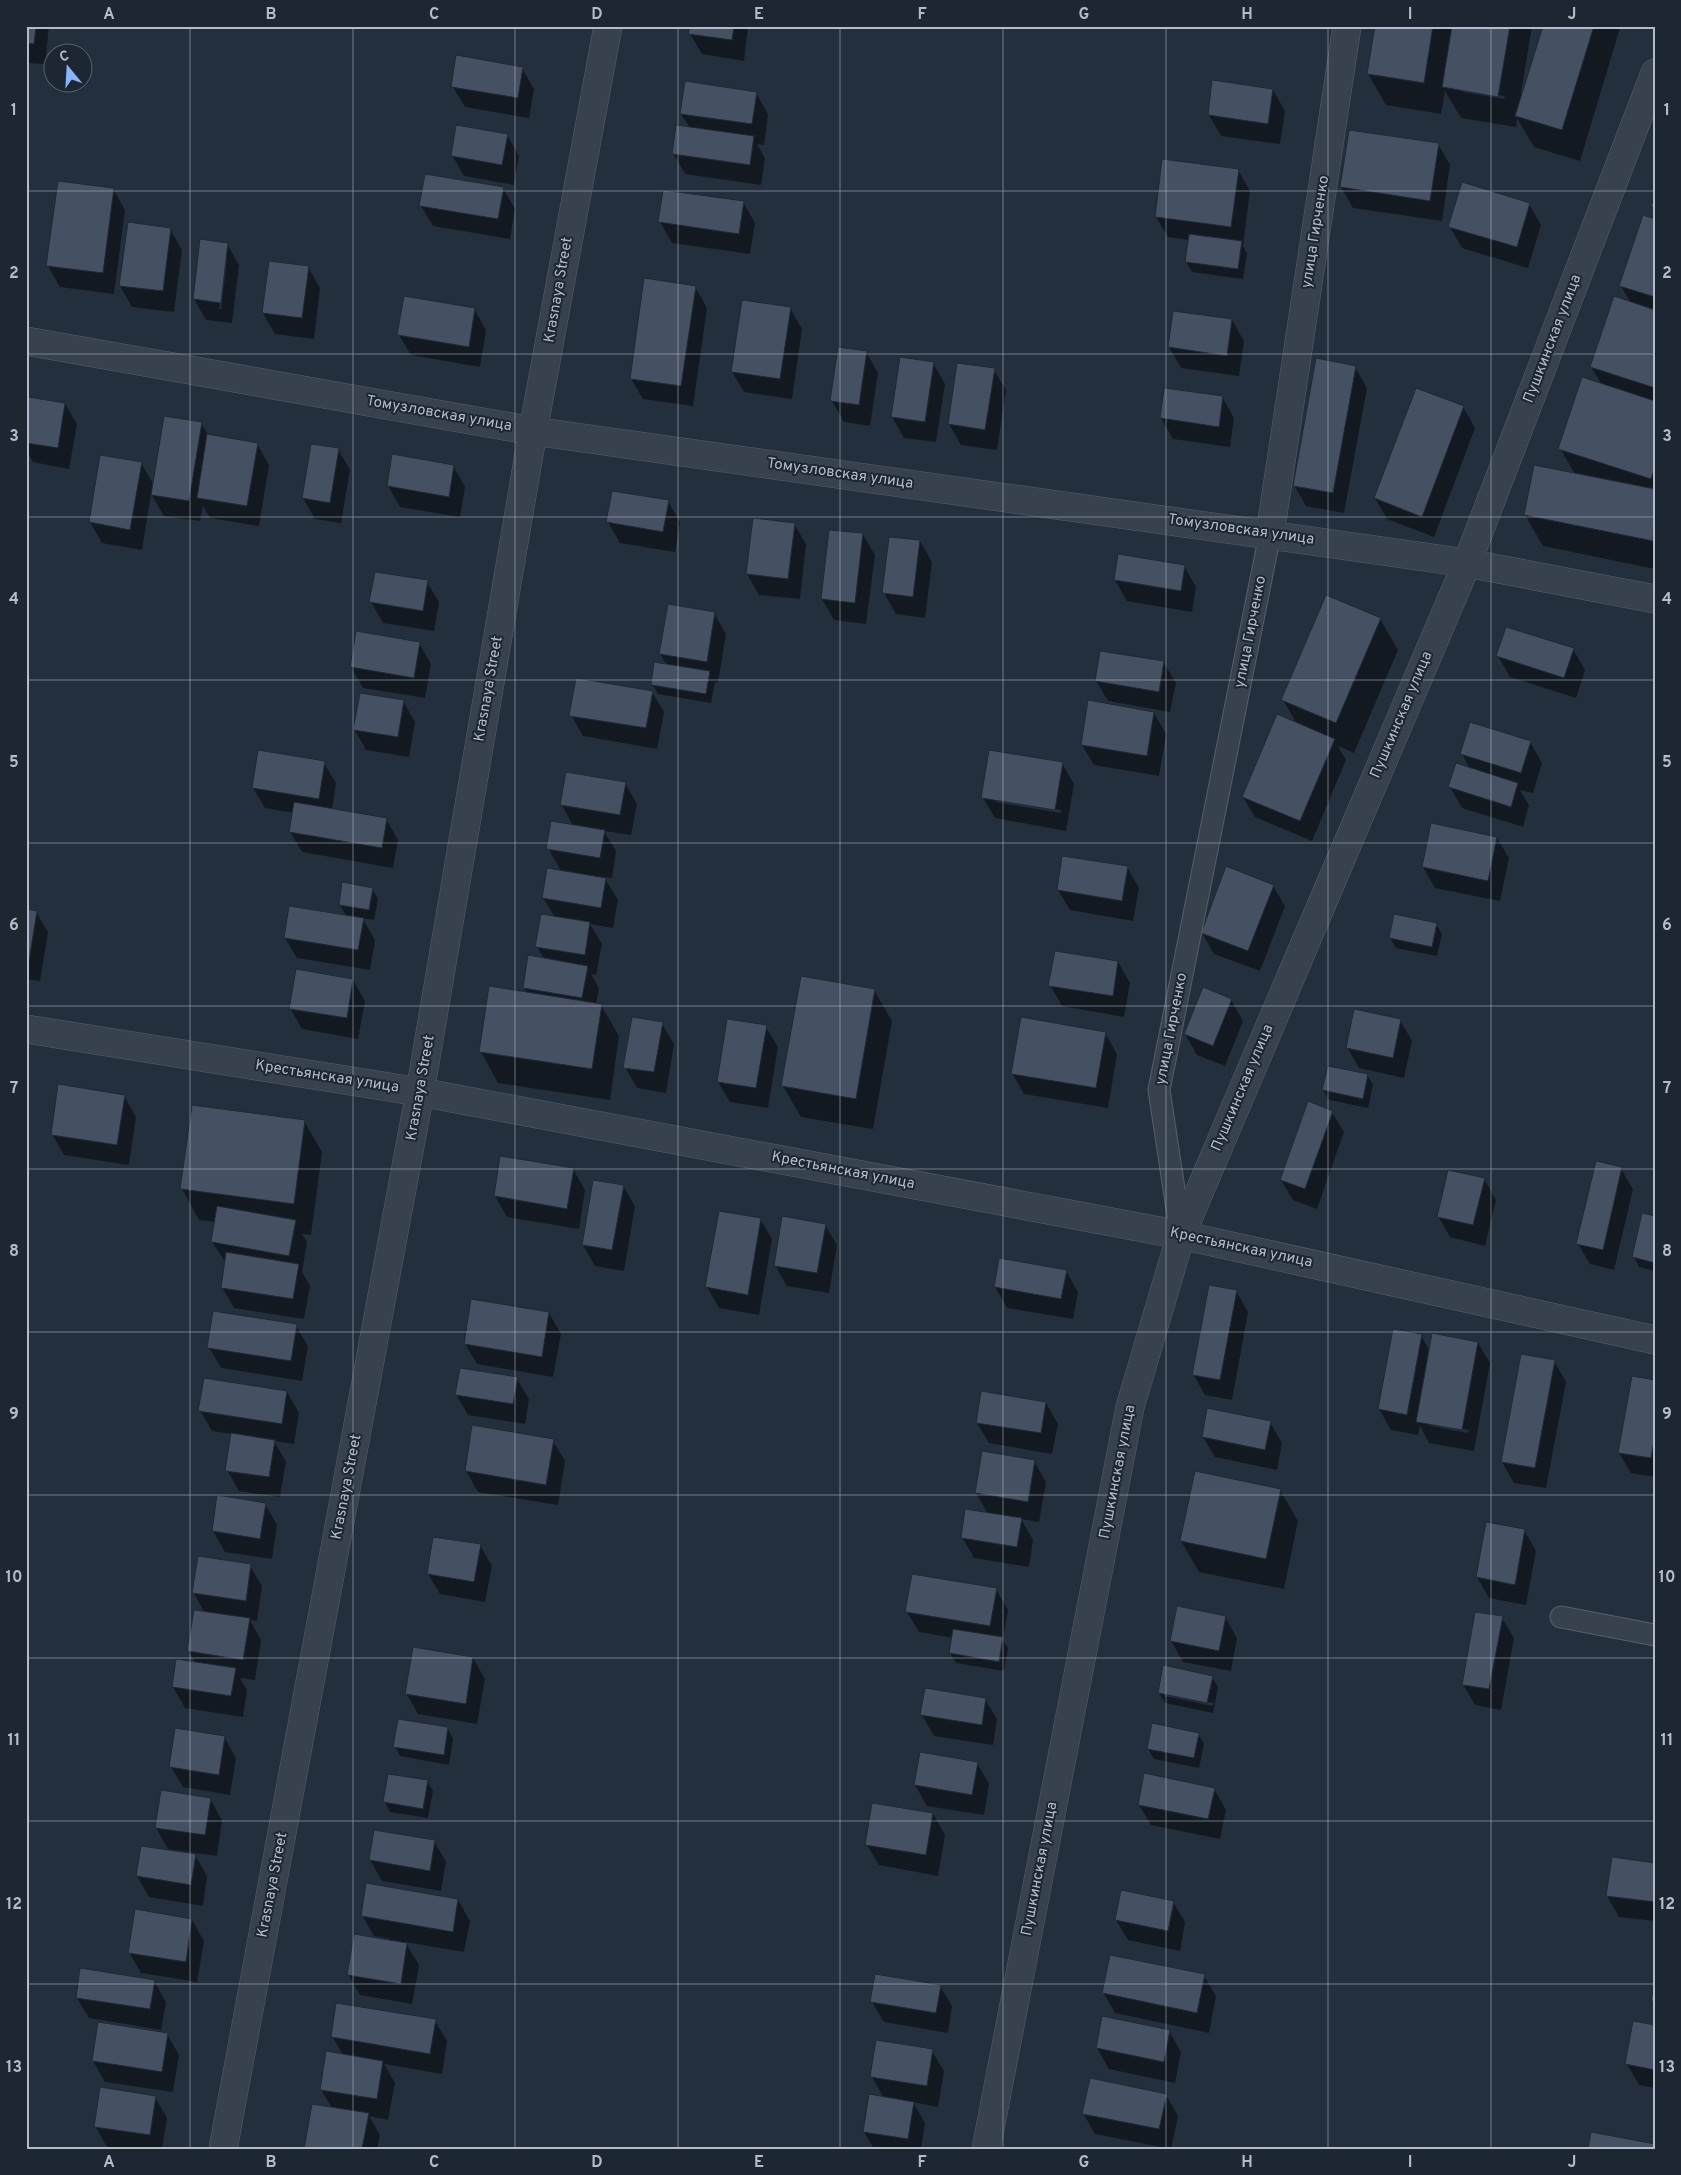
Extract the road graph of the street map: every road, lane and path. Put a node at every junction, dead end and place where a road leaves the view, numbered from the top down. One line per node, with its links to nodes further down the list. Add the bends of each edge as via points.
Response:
1 (608, 26): 5 (street, Krasnaya Street)
2 (1347, 26): 6 (street, улица Гирченко)
3 (1655, 73): 7 (street, Пушкинская улица)
4 (26, 341): 5 (street, Томузловская улица)
5 (533, 431): 6 (street, Томузловская улица); 10 (street, Krasnaya Street)
6 (1270, 534): 7 (street, Томузловская улица); 11 (lane, улица Гирченко, via 1159,1090)
7 (1467, 563): 8 (street, Томузловская улица); 11 (street, Пушкинская улица)
8 (1655, 599)
9 (26, 1029): 10 (street, Крестьянская улица)
10 (420, 1092): 11 (street, Крестьянская улица); 15 (street, Krasnaya Street)
11 (1180, 1235): 12 (street, Крестьянская улица); 16 (street, Пушкинская улица, via 1130,1407)
12 (1655, 1340)
13 (1561, 1618): 14 (lane)
14 (1655, 1635)
15 (223, 2149)
16 (986, 2149)

